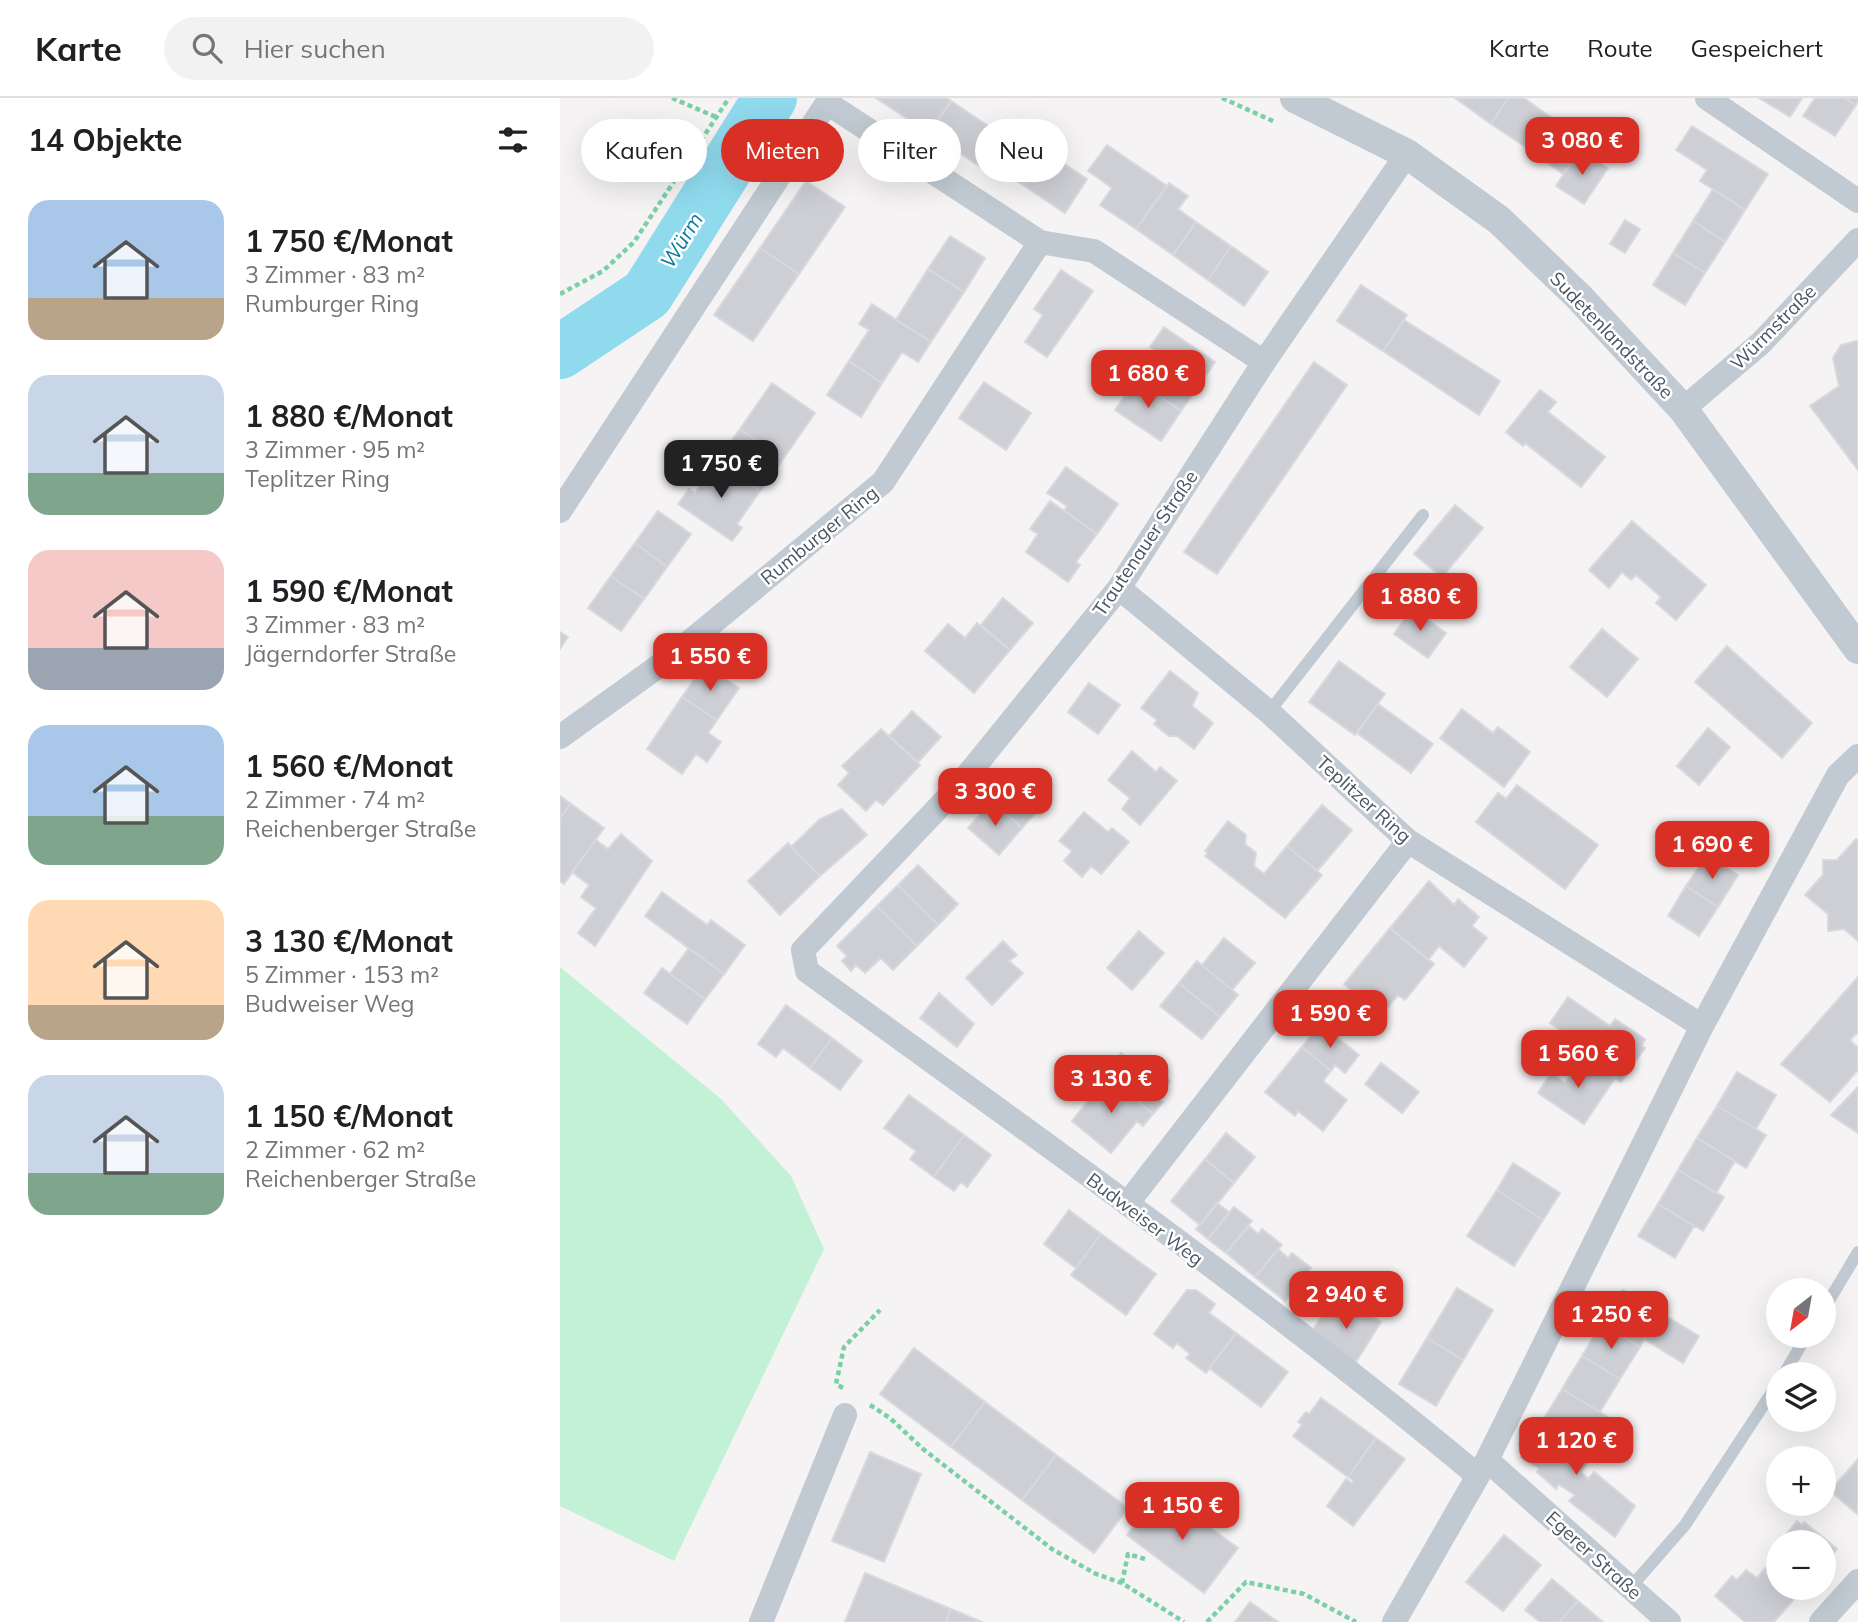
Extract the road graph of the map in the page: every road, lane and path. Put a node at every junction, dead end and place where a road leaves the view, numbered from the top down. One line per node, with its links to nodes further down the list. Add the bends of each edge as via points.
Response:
1 (672, 98): 7 (path)
2 (729, 98): 7 (path)
3 (1222, 98): 8 (path)
4 (1295, 98): 9 (street, Sudetenlandstraße)
5 (1707, 98): 10 (street)
6 (829, 100): 12 (street); 16 (street)
7 (716, 117): 13 (path, via 634,242 603,271)
8 (1285, 127)
9 (1408, 154): 14 (street, Trautenauer Straße); 15 (street, Sudetenlandstraße, via 1499,220 1579,297)
10 (1858, 201)
11 (1858, 240): 15 (street, Würmstraße, via 1761,344)
12 (1040, 242): 14 (street, via 1094,251); 21 (street, Rumburger Ring, via 883,482 670,658)
13 (560, 295)
14 (1264, 362): 18 (street, Trautenauer Straße)
15 (1683, 409): 19 (street, Sudetenlandstraße)
16 (560, 511)
17 (1423, 515): 20 (lane)
18 (1119, 587): 20 (street, Teplitzer Ring); 24 (street, Trautenauer Straße, via 957,788 803,950)
19 (1858, 649)
20 (1269, 712): 23 (street, Teplitzer Ring)
21 (560, 737)
22 (1858, 756): 25 (street, via 1838,775)
23 (1408, 841): 25 (street, Teplitzer Ring); 26 (street)
24 (807, 971): 26 (street, Budweiser Weg)
25 (1702, 1026): 33 (street)
26 (1128, 1205): 33 (street, Budweiser Weg)
27 (1858, 1252): 28 (lane)
28 (1836, 1288)
29 (880, 1310): 31 (path, via 844,1347 836,1384 853,1395)
30 (1766, 1401): 37 (lane, via 1685,1525)
31 (845, 1415): 38 (street)
32 (890, 1418): 36 (path, via 1052,1549)
33 (1482, 1468): 37 (street, Egerer Straße); 42 (street)
34 (1145, 1559): 36 (path, via 1128,1554)
35 (1858, 1581): 44 (street)
36 (1122, 1583): 39 (path)
37 (1630, 1588): 43 (street, Egerer Straße)
38 (761, 1622)
39 (1184, 1622)
40 (1207, 1622): 41 (path, via 1245,1582 1304,1594)
41 (1356, 1622)
42 (1394, 1622)
43 (1669, 1622)
44 (1821, 1622)

